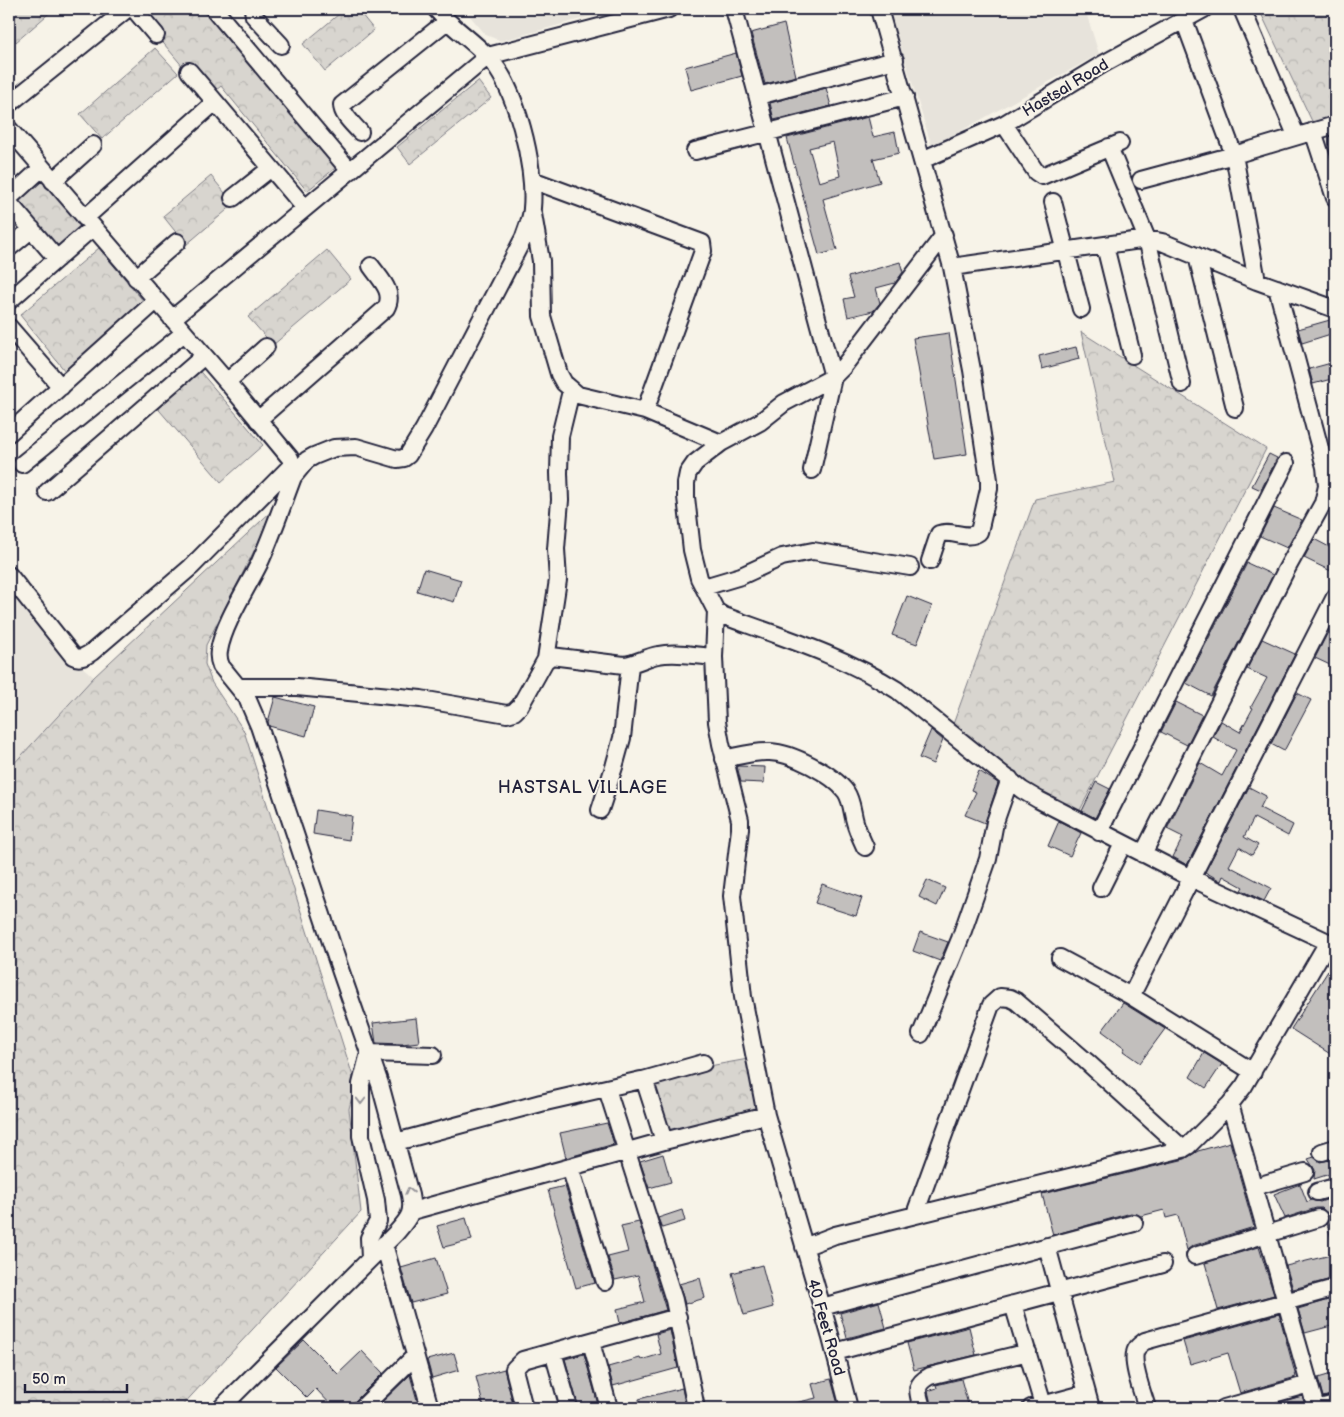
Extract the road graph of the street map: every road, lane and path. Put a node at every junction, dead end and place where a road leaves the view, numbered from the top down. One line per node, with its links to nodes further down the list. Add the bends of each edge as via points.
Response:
1 (127, 9): 20 (street)
2 (134, 9): 12 (street)
3 (214, 9): 34 (street)
4 (253, 9): 13 (street, via 254,16)
5 (669, 9): 14 (street)
6 (734, 9): 17 (street)
7 (879, 9): 15 (street)
8 (1204, 9): 11 (street, Hastsal Road)
9 (1242, 9): 26 (street)
10 (442, 15): 14 (street); 25 (street, via 342,105 341,109)
11 (1184, 20): 21 (street, Hastsal Road); 30 (street)
12 (156, 35)
13 (281, 44)
14 (488, 56): 34 (street); 35 (street, via 503,76 522,125)
15 (895, 60): 17 (street); 18 (street)
16 (189, 71): 19 (street)
17 (758, 96): 23 (street)
18 (905, 97): 23 (street); 31 (street)
19 (215, 102): 33 (street); 45 (street)
20 (9, 104)
21 (1004, 124): 31 (street, Hastsal Road); 48 (street, via 1042,176 1115,145)
22 (1335, 125): 24 (street)
23 (768, 131): 29 (street); 70 (street)
24 (1313, 131): 26 (street); 40 (street)
25 (360, 132)
26 (1296, 135): 30 (street)
27 (12, 140): 32 (street)
28 (93, 145): 37 (street)
29 (695, 151)
30 (1234, 155): 36 (street); 58 (street)
31 (922, 160): 47 (street)
32 (42, 168): 37 (street); 38 (street)
33 (271, 168): 39 (street); 43 (street)
34 (350, 171): 43 (street)
35 (532, 180): 44 (street); 76 (street, via 702,243 703,251)
36 (1141, 180)
37 (53, 181): 45 (street)
38 (9, 198)
39 (233, 198)
40 (1335, 198)
41 (1053, 202): 52 (street)
42 (9, 203): 46 (street)
43 (305, 208): 64 (street)
44 (532, 209): 74 (street, via 541,261 542,316 559,374); 83 (street, via 524,237 408,455 397,459 356,447 334,448 314,456)
45 (89, 223): 54 (street); 57 (street)
46 (32, 229): 51 (street); 54 (street)
47 (944, 235): 56 (street); 70 (street)
48 (1147, 239): 50 (street); 53 (street); 72 (street)
49 (177, 242): 57 (street)
50 (1105, 246): 52 (street); 68 (street)
51 (9, 248)
52 (1066, 250): 56 (street); 62 (street)
53 (1197, 256): 58 (street); 75 (street)
54 (57, 259): 61 (street)
55 (371, 266): 77 (street, via 390,295 386,308)
56 (952, 268): 85 (street, via 972,370 989,489 979,532 973,535 939,534)
57 (136, 278): 60 (street)
58 (1257, 281): 59 (street)
59 (1277, 288): 63 (street); 101 (street, via 1325,467 1327,486 1323,503 1280,581)
60 (156, 300): 64 (street); 73 (street)
61 (9, 301)
62 (1081, 309)
63 (1335, 310)
64 (172, 320): 66 (street)
65 (9, 327): 73 (street)
66 (184, 333): 69 (street); 81 (street)
67 (266, 347): 71 (street)
68 (1132, 355)
69 (204, 356): 71 (street); 84 (street)
70 (832, 377): 79 (street); 82 (street)
71 (227, 382): 77 (street)
72 (1182, 384)
73 (61, 388): 78 (street)
74 (571, 391): 76 (street); 92 (street, via 560,436 558,580)
75 (1235, 408)
76 (645, 411): 79 (street)
77 (258, 420): 83 (street)
78 (9, 432)
79 (721, 443): 88 (street, via 695,463 686,483 692,550)
80 (1286, 463): 98 (street)
81 (22, 464)
82 (812, 470)
83 (293, 471): 87 (street, via 191,567 83,657 73,656); 94 (street, via 260,562 231,618 218,653 221,666)
84 (47, 492)
85 (930, 561)
86 (910, 567): 88 (street, via 812,551 782,556 741,576)
87 (9, 575)
88 (704, 587): 90 (street)
89 (1335, 597): 102 (street)
90 (716, 611): 91 (street, 40 Feet Road); 96 (street, via 879,678)
91 (714, 657): 93 (street, via 668,654); 95 (street, 40 Feet Road, via 716,708)
92 (546, 659): 93 (street, via 554,656); 94 (street, via 520,706 507,714 421,698 297,687)
93 (630, 665): 97 (street, via 622,738)
94 (239, 687): 108 (street, via 259,726)
95 (724, 759): 100 (street, via 752,753 781,753 830,776 847,794); 115 (street, 40 Feet Road, via 740,829 732,896 735,930 743,997)
96 (1010, 779): 98 (street, via 1039,800); 107 (street, via 995,822 988,859)
97 (600, 810)
98 (1099, 832): 99 (street)
99 (1123, 844): 101 (street); 103 (street)
100 (865, 847)
101 (1143, 854): 102 (street)
102 (1191, 878): 104 (street); 106 (street)
103 (1101, 888)
104 (1332, 942): 111 (street)
105 (1060, 958): 106 (street)
106 (1131, 996): 111 (street)
107 (921, 1034)
108 (369, 1053): 109 (street); 117 (street); 134 (street, one-way to 134, via 360,1084 361,1136 378,1221 369,1238)
109 (433, 1055)
110 (704, 1062): 112 (street)
111 (1253, 1072): 114 (street)
112 (643, 1080): 113 (street); 116 (street)
113 (607, 1089): 117 (street, via 541,1103); 119 (street)
114 (1230, 1104): 118 (street); 122 (street)
115 (766, 1115): 116 (street); 131 (street, 40 Feet Road)
116 (664, 1141): 119 (street)
117 (396, 1142): 125 (street, one-way to 117)
118 (1182, 1149): 126 (street); 126 (street, via 1016,1001 1000,997 992,1005)
119 (626, 1152): 120 (street); 142 (street)
120 (570, 1168): 125 (street); 136 (street)
121 (1306, 1172): 122 (street)
122 (1254, 1187): 129 (street)
123 (1335, 1187): 124 (street)
124 (1317, 1192)
125 (412, 1212): 130 (street)
126 (915, 1214): 131 (street)
127 (1319, 1218): 129 (street)
128 (1134, 1223): 132 (street)
129 (1267, 1234): 133 (street); 139 (street)
130 (384, 1244): 134 (street); 147 (street)
131 (804, 1246): 141 (street, 40 Feet Road)
132 (1047, 1246): 138 (street); 141 (street)
133 (1195, 1256)
134 (370, 1258): 152 (street)
135 (1163, 1264): 138 (street)
136 (605, 1282)
137 (1335, 1288): 139 (street)
138 (1060, 1291): 140 (street); 149 (street)
139 (1286, 1302): 148 (street); 161 (street, via 1145,1341 1137,1347 1135,1364)
140 (1013, 1304): 145 (street); 146 (street)
141 (822, 1307): 145 (street, 40 Feet Road)
142 (678, 1317): 143 (street); 158 (street)
143 (591, 1342): 144 (street); 157 (street)
144 (553, 1352): 155 (street, via 523,1360 516,1366); 156 (street)
145 (835, 1352): 159 (street, 40 Feet Road)
146 (1028, 1352): 151 (street); 160 (street, via 930,1376 919,1385)
147 (415, 1356): 153 (street); 154 (street)
148 (1309, 1384): 162 (street); 163 (street)
149 (1089, 1401): 151 (street)
150 (1335, 1404): 163 (street)
151 (1039, 1407)
152 (222, 1408)
153 (362, 1408)
154 (430, 1408)
155 (524, 1408)
156 (569, 1408)
157 (608, 1408)
158 (696, 1408)
159 (849, 1408)
160 (922, 1408)
161 (1147, 1408)
162 (1224, 1408)
163 (1318, 1408)

